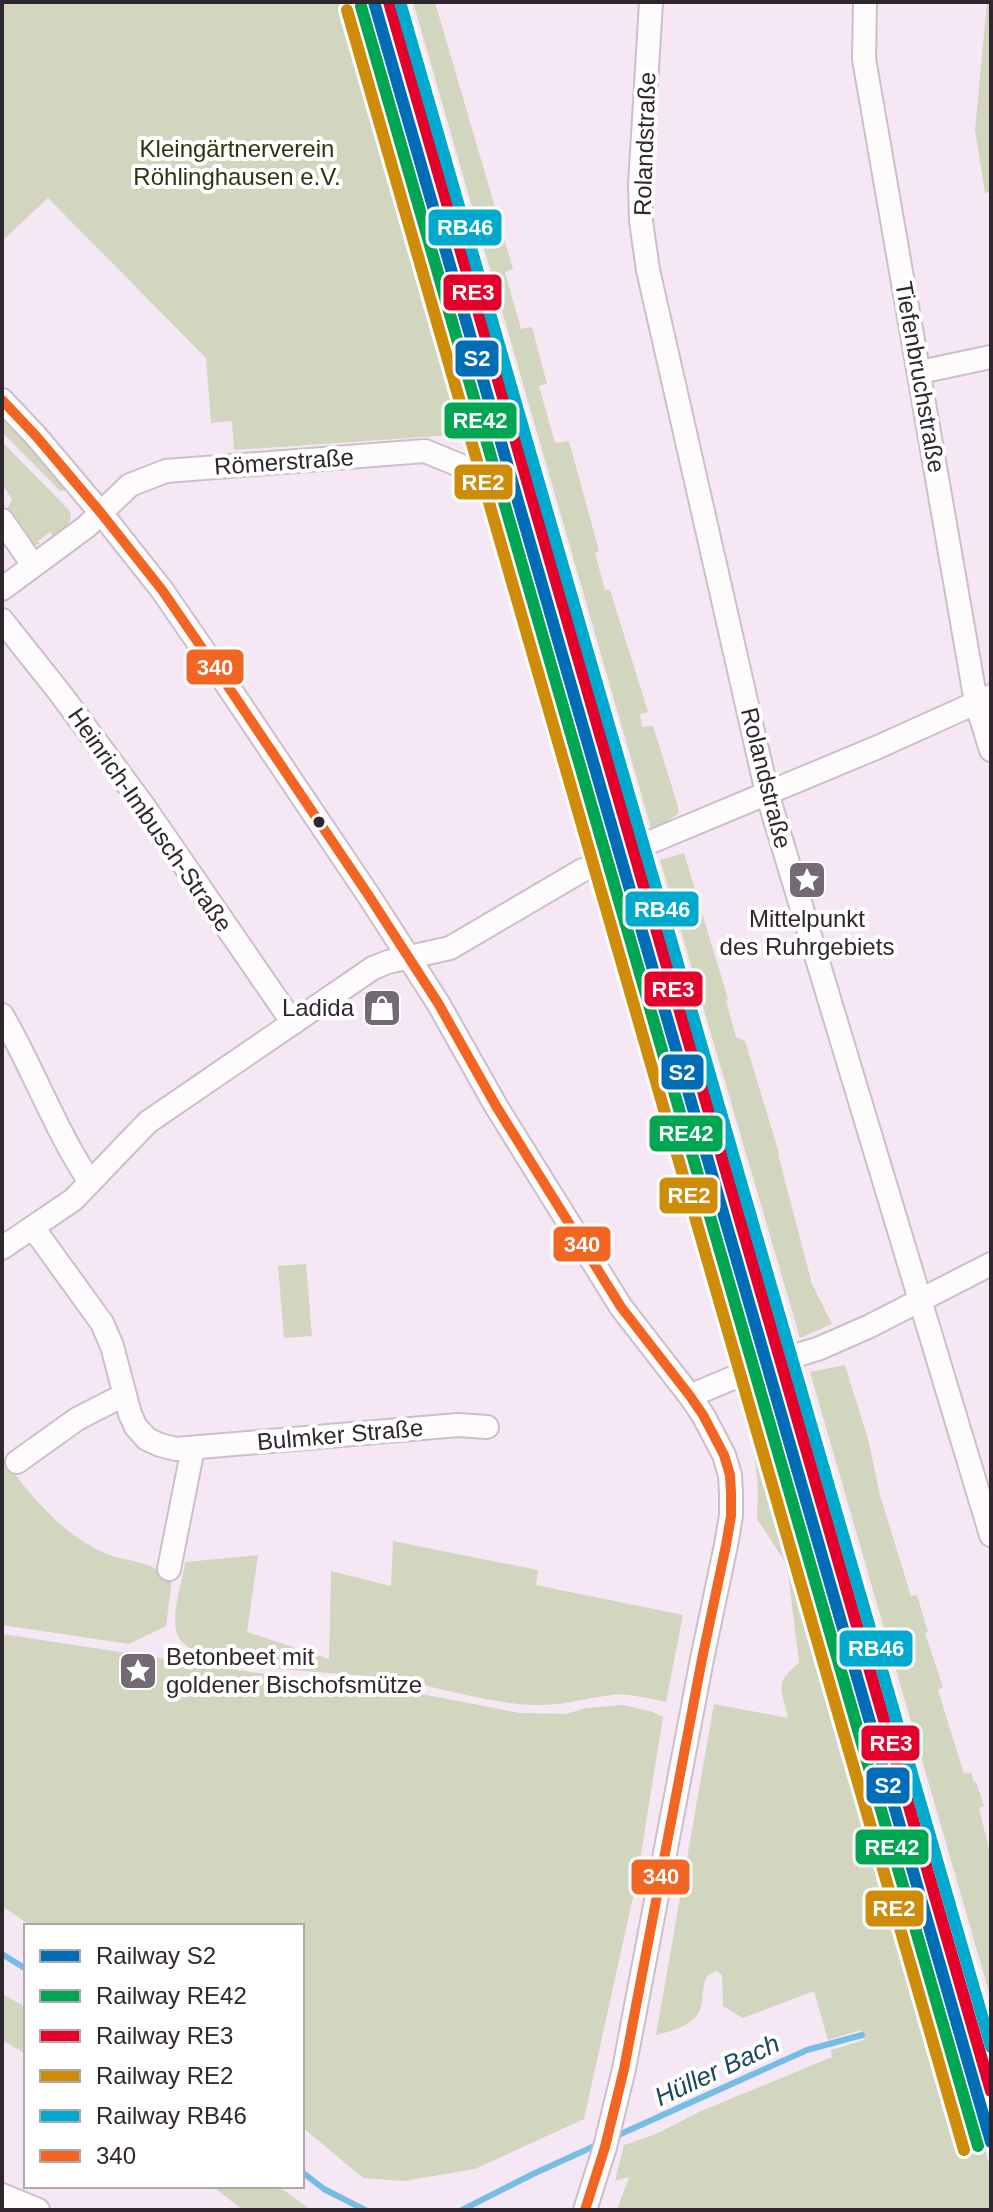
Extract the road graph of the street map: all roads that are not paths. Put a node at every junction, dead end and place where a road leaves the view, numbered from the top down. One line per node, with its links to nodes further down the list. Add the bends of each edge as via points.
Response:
1 (651, 2): 14 (street, Rolandstraße, via 640,185 648,270)
2 (865, 2): 4 (street, Tiefenbruchstraße, via 864,59)
3 (991, 357): 4 (street)
4 (920, 372): 12 (street, Tiefenbruchstraße)
5 (2, 400): 7 (street)
6 (473, 476): 7 (street, Römerstraße, via 425,451 166,471 130,485)
7 (101, 513): 9 (street); 15 (street, via 162,590)
8 (2, 520): 9 (street)
9 (33, 565): 10 (street)
10 (2, 589)
11 (2, 620): 17 (street, Heinrich-Imbusch-Straße, via 143,805)
12 (984, 699): 13 (street, Tiefenbruchstraße); 14 (street)
13 (991, 750)
14 (767, 793): 15 (street, via 581,871 450,948); 22 (street, Rolandstraße)
15 (409, 957): 17 (street, via 373,968); 24 (street, via 621,1307)
16 (2, 1015): 18 (street)
17 (293, 1023): 18 (street, via 148,1122)
18 (90, 1182): 19 (street)
19 (34, 1229): 20 (street); 23 (street, Bulmker Straße, via 102,1323)
20 (2, 1248)
21 (991, 1264): 22 (street)
22 (920, 1301): 24 (street, via 820,1348); 28 (street, Rolandstraße)
23 (124, 1395): 26 (street, Bulmker Straße, via 136,1427 147,1439 176,1449); 27 (street, via 77,1419)
24 (690, 1396): 31 (street, via 724,1455 731,1516 618,2095)
25 (487, 1427): 26 (street, Bulmker Straße, via 458,1425)
26 (193, 1448): 29 (street)
27 (17, 1462)
28 (991, 1535)
29 (169, 1569)
30 (2, 2195): 32 (street)
31 (589, 2200)
32 (38, 2210)

